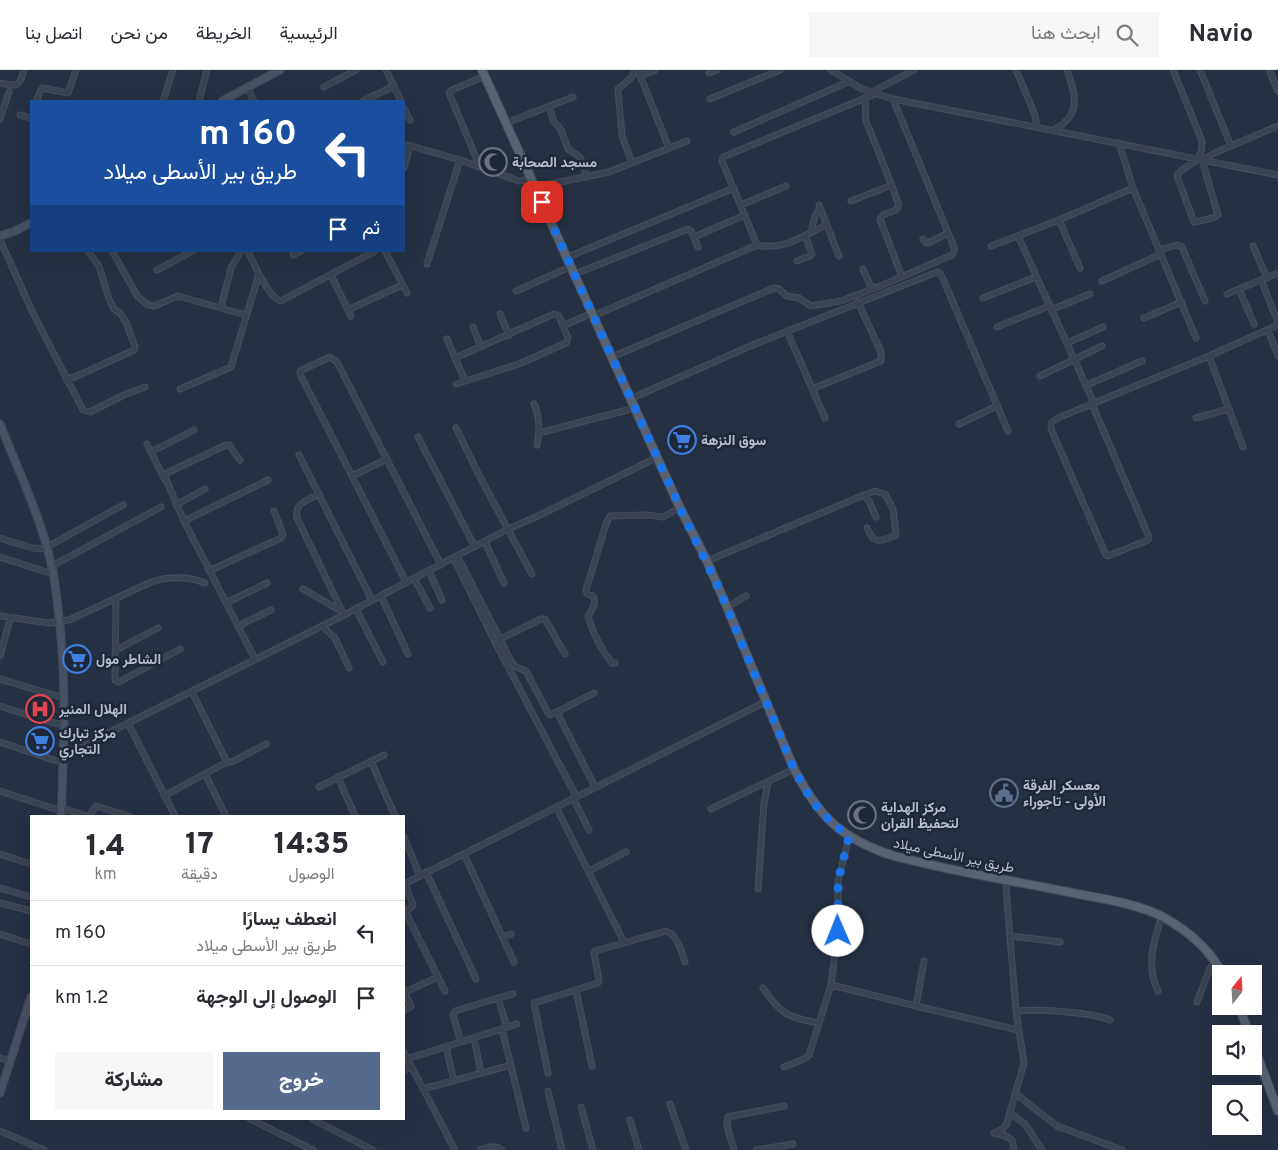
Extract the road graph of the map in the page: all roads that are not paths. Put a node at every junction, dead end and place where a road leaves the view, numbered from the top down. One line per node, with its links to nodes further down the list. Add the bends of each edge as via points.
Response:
1 (24, 70): 25 (street, via 16,85)
2 (76, 70): 35 (street, via 68,93 42,88)
3 (173, 70): 36 (street)
4 (207, 70): 37 (street)
5 (268, 70): 23 (street)
6 (280, 70): 23 (main road)
7 (356, 70): 28 (street)
8 (386, 70): 26 (street)
9 (637, 70): 22 (street); 63 (street, via 618,89 623,142)
10 (655, 70): 22 (street)
11 (716, 70): 21 (street)
12 (780, 70): 42 (street)
13 (832, 70): 24 (street)
14 (914, 70): 31 (street)
15 (1016, 70): 52 (street)
16 (1067, 70): 53 (street, via 1075,104 1070,117)
17 (1174, 70): 62 (street, via 1202,141)
18 (1200, 70): 59 (street)
19 (1269, 70): 29 (street)
20 (484, 73): 50 (main road, طريق بير الأسطى ميلاد); 65 (street, via 449,93)
21 (709, 73)
22 (640, 76): 60 (street)
23 (265, 78): 27 (main road)
24 (848, 82): 31 (street); 54 (street)
25 (0, 83)
26 (394, 86): 40 (street); 41 (street)
27 (247, 87): 38 (main road); 39 (street)
28 (324, 87)
29 (1278, 91)
30 (9, 92): 43 (street)
31 (873, 93): 33 (street); 34 (street)
32 (573, 97): 50 (street)
33 (865, 98): 69 (street, via 866,121); 71 (street, via 723,158)
34 (893, 99): 52 (street); 81 (street)
35 (36, 100)
36 (163, 100)
37 (199, 100)
38 (224, 100)
39 (254, 100)
40 (365, 100)
41 (401, 100)
42 (710, 100)
43 (3, 103): 48 (street)
44 (405, 110): 49 (street)
45 (551, 112): 67 (street, via 568,149 580,157)
46 (20, 115): 47 (street)
47 (30, 118)
48 (0, 119)
49 (410, 120)
50 (506, 122): 68 (main road, طريق بير الأسطى ميلاد)
51 (1278, 126): 59 (street)
52 (1037, 127): 53 (street)
53 (1054, 130): 56 (street)
54 (734, 132)
55 (687, 141): 60 (street)
56 (1119, 143): 62 (street); 72 (street)
57 (405, 144): 58 (street)
58 (410, 146): 61 (street); 64 (street)
59 (1231, 146): 62 (street)
60 (669, 148): 63 (street)
61 (460, 160): 65 (street); 105 (street)
62 (1200, 160): 62 (street, via 1218,215 1195,223 1177,176); 66 (street)
63 (632, 162): 67 (street)
64 (405, 164)
65 (480, 167): 68 (street, via 519,181)
66 (1278, 176)
67 (587, 177): 73 (street, via 545,185)
68 (531, 179): 73 (main road, طريق بير الأسطى ميلاد)
69 (892, 185): 74 (street); 113 (street, via 898,208 883,215 880,223)
70 (786, 186): 75 (street)
71 (734, 188): 75 (street); 103 (street)
72 (1133, 188): 77 (street); 100 (street)
73 (537, 190): 103 (main road, طريق بير الأسطى ميلاد)
74 (851, 201)
75 (741, 205): 76 (street)
76 (745, 215): 85 (street); 88 (street)
77 (1059, 220): 84 (street); 106 (street)
78 (30, 224): 83 (main road)
79 (826, 225): 80 (street); 80 (street, via 819,206); 102 (street)
80 (811, 232): 82 (street)
81 (948, 233): 86 (street, via 928,243); 113 (street, via 954,246 952,255)
82 (805, 235): 88 (street, via 775,247); 104 (street, via 812,254)
83 (0, 236)
84 (1018, 236): 89 (street); 114 (street)
85 (694, 237): 91 (street); 109 (street, via 690,229 685,230)
86 (923, 239)
87 (0, 240): 158 (street)
88 (757, 245): 133 (street)
89 (991, 246)
90 (1254, 246): 115 (street)
91 (698, 247)
92 (89, 252): 158 (street, via 99,266 109,299 126,322 135,347 75,378)
93 (113, 252): 129 (street, via 138,297 148,304 154,306 178,296)
94 (191, 252): 108 (street)
95 (240, 252): 129 (street, via 231,268)
96 (248, 252): 111 (street)
97 (299, 252): 101 (street)
98 (373, 252): 112 (street)
99 (386, 252): 118 (street)
100 (1160, 252): 117 (street); 126 (street, via 1177,245 1182,247); 128 (street)
101 (293, 255)
102 (839, 256)
103 (568, 257): 109 (main road, طريق بير الأسطى ميلاد)
104 (797, 261)
105 (427, 264)
106 (1080, 268)
107 (863, 269): 119 (street)
108 (157, 270)
109 (573, 270): 121 (street); 133 (main road, طريق بير الأسطى ميلاد)
110 (1278, 273): 115 (street)
111 (259, 274): 112 (street, via 274,298 281,301); 134 (street)
112 (331, 275): 131 (street)
113 (902, 277): 119 (street)
114 (1036, 277): 125 (street); 130 (street)
115 (1266, 278): 116 (street)
116 (1261, 280): 120 (street); 137 (street)
117 (1102, 281)
118 (402, 285): 122 (street); 131 (street)
119 (872, 289): 153 (street, via 841,301 809,306 799,298 787,296 774,288)
120 (1239, 289): 124 (street); 138 (street)
121 (516, 291)
122 (407, 293)
123 (1090, 294): 130 (street)
124 (1227, 294)
125 (983, 298)
126 (1205, 301)
127 (858, 302): 144 (street); 164 (street, via 881,352 881,361); 168 (street, via 933,272 940,273)
128 (1182, 302): 136 (street); 146 (street)
129 (221, 307): 134 (street)
130 (1050, 308): 141 (street); 148 (street)
131 (348, 310): 135 (street)
132 (500, 314): 145 (street)
133 (592, 314): 139 (street); 153 (main road, طريق بير الأسطى ميلاد)
134 (246, 315): 163 (street, via 230,367)
135 (351, 316)
136 (1144, 318)
137 (1278, 323): 143 (street)
138 (1254, 324)
139 (563, 326): 145 (street, via 556,314); 159 (street, via 568,338 566,343 519,364)
140 (473, 327): 150 (street)
141 (997, 327)
142 (1103, 327): 148 (street)
143 (1268, 330): 151 (street); 152 (street)
144 (787, 331): 164 (street); 165 (street)
145 (509, 335): 150 (street)
146 (1196, 338)
147 (447, 339): 154 (street)
148 (1067, 343): 155 (street)
149 (1102, 346): 155 (street)
150 (481, 347): 154 (street)
151 (1209, 356): 167 (street); 169 (street)
152 (1278, 356)
153 (612, 357): 165 (main road, طريق بير الأسطى ميلاد)
154 (455, 358): 159 (street)
155 (1074, 358): 157 (street); 161 (street)
156 (1142, 361): 161 (street)
157 (1040, 376)
158 (66, 379): 162 (street, via 83,410 88,412)
159 (465, 381): 160 (street)
160 (456, 384)
161 (1087, 385): 167 (street)
162 (145, 387)
163 (180, 389)
164 (812, 389): 171 (street)
165 (630, 398): 170 (main road, طريق بير الأسطى ميلاد)
166 (534, 404): 178 (street)
167 (1093, 404): 167 (street, via 1149,537 1108,556 1050,427 1054,420)
168 (997, 406): 174 (street); 177 (street)
169 (1229, 409): 172 (street); 182 (street)
170 (636, 410): 178 (street); 185 (main road, طريق بير الأسطى ميلاد)
171 (825, 418)
172 (1196, 418)
173 (0, 424): 206 (main road)
174 (959, 424)
175 (456, 428): 202 (street)
176 (194, 430): 183 (street)
177 (1008, 431)
178 (539, 433): 181 (street)
179 (418, 438): 205 (street)
180 (147, 444): 183 (street)
181 (537, 445)
182 (1243, 447)
183 (151, 452): 190 (street)
184 (299, 455): 192 (street)
185 (658, 457): 197 (main road, طريق بير الأسطى ميلاد); 202 (street)
186 (388, 459): 188 (street); 188 (street, via 337,362 330,357 300,370); 210 (street)
187 (240, 460): 190 (street, via 229,445 222,446 167,473)
188 (352, 476): 218 (street)
189 (268, 480): 200 (street)
190 (166, 481): 195 (street)
191 (206, 489): 195 (street)
192 (319, 494): 225 (street); 232 (street, via 300,504 297,518)
193 (864, 495): 199 (street); 201 (street, via 876,491 886,495 895,516 896,535 880,541 874,539); 209 (street)
194 (123, 505): 206 (street)
195 (176, 505): 200 (street)
196 (161, 507): 211 (street)
197 (680, 508): 209 (main road, طريق بير الأسطى ميلاد); 247 (street, via 663,516 610,516 606,524 586,590 595,599 588,616 592,629 608,658)
198 (274, 511): 212 (street, via 283,534 280,538)
199 (876, 517)
200 (184, 521): 212 (street)
201 (867, 528)
202 (508, 529): 204 (street); 215 (street)
203 (0, 538): 206 (street, via 32,548)
204 (485, 542): 205 (street); 220 (street)
205 (476, 547): 208 (street)
206 (47, 548): 211 (main road)
207 (0, 557): 214 (street)
208 (456, 558): 210 (street); 239 (street); 273 (street)
209 (707, 561): 228 (main road, طريق بير الأسطى ميلاد)
210 (441, 565): 213 (street)
211 (52, 566): 214 (main road)
212 (209, 571): 227 (street)
213 (429, 571): 216 (street); 226 (street)
214 (53, 574): 235 (main road)
215 (532, 574)
216 (414, 578): 218 (street); 229 (street)
217 (205, 582): 224 (street, via 184,577 161,579)
218 (406, 582): 222 (street)
219 (267, 583): 227 (street)
220 (504, 583)
221 (303, 589): 232 (street)
222 (381, 596): 225 (street); 242 (street)
223 (746, 596): 228 (street)
224 (116, 599): 235 (street); 241 (street)
225 (372, 600): 230 (street)
226 (442, 600)
227 (226, 604): 236 (street)
228 (727, 607): 253 (main road, طريق بير الأسطى ميلاد)
229 (430, 608)
230 (356, 609): 232 (street); 246 (street)
231 (271, 610): 236 (street)
232 (343, 614): 237 (street)
233 (0, 616): 234 (street)
234 (10, 619): 235 (street); 244 (street)
235 (59, 623): 252 (main road)
236 (238, 626): 245 (street)
237 (322, 626): 245 (street); 248 (street, via 335,638)
238 (158, 628): 241 (street)
239 (500, 638): 243 (street, via 545,619); 255 (street, via 512,662 526,671 548,713)
240 (180, 649): 241 (street, via 118,682)
241 (116, 650)
242 (408, 654)
243 (565, 654)
244 (0, 656)
245 (255, 659): 250 (street)
246 (383, 662)
247 (615, 663)
248 (350, 668)
249 (0, 679): 252 (street)
250 (192, 692): 256 (street); 263 (street)
251 (594, 693): 255 (street)
252 (64, 698): 257 (main road)
253 (765, 702): 265 (main road, طريق بير الأسطى ميلاد); 270 (street)
254 (0, 706): 257 (street)
255 (557, 712): 270 (street)
256 (128, 723): 261 (street); 272 (street)
257 (65, 725): 261 (main road)
258 (0, 742): 264 (street)
259 (266, 744): 263 (street)
260 (384, 754): 262 (street)
261 (64, 755): 264 (main road)
262 (371, 761): 267 (street); 283 (street)
263 (227, 762): 266 (street)
264 (63, 763): 276 (main road)
265 (794, 769): 268 (street); 285 (main road, طريق بير الأسطى ميلاد, via 812,801)
266 (205, 774): 272 (street); 281 (street)
267 (338, 777): 269 (street); 282 (street)
268 (768, 782): 275 (street); 298 (street)
269 (318, 787)
270 (595, 787): 273 (street)
271 (0, 791): 276 (street)
272 (164, 796): 280 (street)
273 (574, 797): 274 (street); 284 (street)
274 (556, 807): 289 (street); 291 (street)
275 (711, 809)
276 (61, 812): 277 (street)
277 (80, 815)
278 (90, 815): 279 (street, via 96,806)
279 (126, 815)
280 (174, 815)
281 (226, 815)
282 (355, 815)
283 (395, 815)
284 (590, 830)
285 (849, 837): 294 (main road, طريق بير الأسطى ميلاد, via 873,849 909,860); 318 (street, via 838,881 838,931)
286 (405, 839): 293 (street)
287 (626, 852): 291 (street)
288 (0, 854): 290 (street)
289 (464, 854): 292 (street); 308 (street)
290 (30, 864)
291 (589, 870): 309 (street)
292 (426, 872): 293 (street); 317 (street)
293 (420, 876): 295 (street)
294 (1008, 879): 304 (main road, طريق بير الأسطى ميلاد, via 1117,902); 307 (street)
295 (405, 884)
296 (405, 886): 301 (street, via 413,905)
297 (0, 888): 299 (street)
298 (758, 889)
299 (30, 897)
300 (0, 903): 302 (street)
301 (405, 910)
302 (30, 911)
303 (405, 913): 316 (street)
304 (1162, 916): 315 (main road, طريق بير الأسطى ميلاد, via 1188,933); 322 (street, via 1155,936 1151,971)
305 (0, 934): 311 (street)
306 (511, 934): 308 (street)
307 (1010, 936): 310 (street); 331 (street)
308 (503, 937): 313 (street)
309 (624, 942): 314 (street, via 668,931 682,951); 320 (street, via 595,950 599,981)
310 (1060, 942)
311 (30, 944)
312 (924, 961): 329 (street)
313 (514, 962)
314 (685, 962)
315 (1217, 963): 328 (street, via 1210,968)
316 (438, 977): 321 (street); 323 (street)
317 (476, 979)
318 (831, 985): 329 (street); 333 (street)
319 (762, 988): 333 (street, via 791,1017)
320 (576, 990): 345 (street); 351 (street, via 534,1003)
321 (444, 991)
322 (1158, 991)
323 (405, 992)
324 (405, 994): 330 (street, via 411,1006)
325 (513, 994): 326 (street)
326 (498, 998): 335 (street); 338 (street, via 453,1013)
327 (30, 1000): 343 (main road)
328 (1196, 1002)
329 (916, 1006): 336 (street)
330 (405, 1010)
331 (1016, 1012): 332 (street, via 1051,1011); 336 (street)
332 (1110, 1020)
333 (819, 1023): 347 (street, via 807,1057)
334 (517, 1024): 335 (street)
335 (505, 1028): 337 (street); 344 (street)
336 (1018, 1030): 356 (street, via 1024,1063)
337 (474, 1038): 338 (street); 350 (street)
338 (461, 1042): 339 (street)
339 (446, 1047): 342 (street); 352 (street)
340 (405, 1054): 342 (street)
341 (0, 1058): 343 (street)
342 (408, 1059): 346 (street)
343 (10, 1061): 355 (main road)
344 (511, 1065): 350 (street); 365 (street)
345 (592, 1066)
346 (412, 1067): 349 (street); 353 (street)
347 (784, 1067)
348 (1262, 1068): 360 (main road)
349 (405, 1070)
350 (481, 1073): 352 (street)
351 (548, 1073)
352 (454, 1081): 353 (street)
353 (423, 1089): 371 (street)
354 (548, 1091): 374 (street)
355 (0, 1093)
356 (1016, 1094): 361 (street); 382 (street, via 1058,1126)
357 (670, 1104): 377 (street)
358 (784, 1106): 378 (street, via 728,1117 726,1126)
359 (581, 1107): 375 (street)
360 (1278, 1111)
361 (1010, 1113): 380 (street, via 1007,1123 994,1134 1012,1140); 381 (street, via 1025,1124)
362 (252, 1120): 369 (street)
363 (314, 1120): 370 (street)
364 (630, 1120): 376 (street)
365 (526, 1128)
366 (0, 1131): 368 (street)
367 (793, 1144): 379 (street)
368 (44, 1150)
369 (313, 1150)
370 (373, 1150)
371 (455, 1150)
372 (480, 1150): 373 (street, via 492,1146)
373 (502, 1150)
374 (562, 1150)
375 (593, 1150)
376 (639, 1150)
377 (686, 1150)
378 (734, 1150)
379 (756, 1150)
380 (1014, 1150)
381 (1042, 1150)
382 (1122, 1150)

